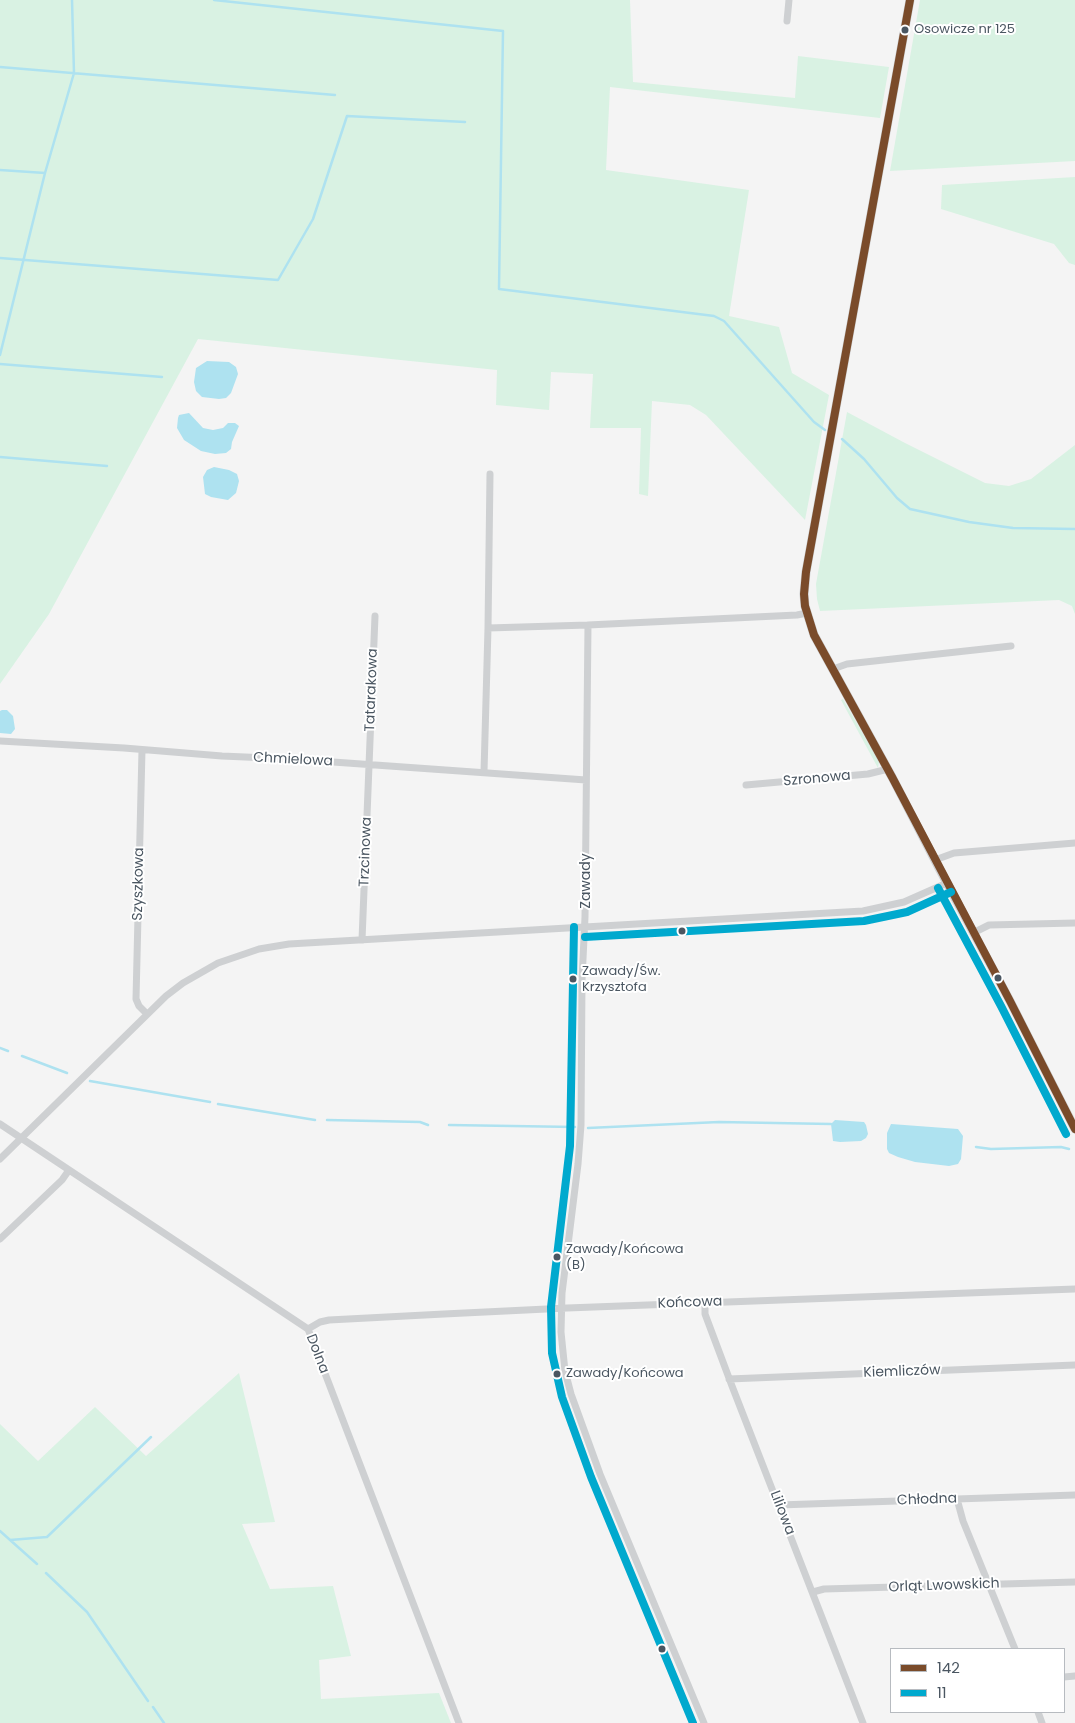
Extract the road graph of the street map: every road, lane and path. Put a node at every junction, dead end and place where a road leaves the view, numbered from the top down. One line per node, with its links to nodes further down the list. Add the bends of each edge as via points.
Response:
1 (789, 0): 3 (street)
2 (910, 0): 5 (street, via 806,572 804,594)
3 (787, 21)
4 (490, 474): 8 (street)
5 (807, 614): 7 (street); 10 (street, via 814,635)
6 (375, 616): 13 (street, Tatarakowa)
7 (588, 625): 8 (street); 16 (street, Zawady)
8 (488, 628): 15 (street)
9 (1010, 646): 10 (street, via 847,664)
10 (833, 669): 14 (street)
11 (0, 741): 12 (street, Chmielowa)
12 (142, 750): 13 (street, Chmielowa); 25 (street, Szyszkowa, via 136,999 138,1006)
13 (368, 765): 15 (street, Chmielowa); 24 (street, Trzcinowa)
14 (888, 769): 17 (street, Szronowa, via 868,774); 19 (street)
15 (484, 772): 16 (street, Chmielowa)
16 (586, 780): 22 (street, Zawady)
17 (746, 785)
18 (1075, 843): 19 (street, via 954,853)
19 (935, 860): 20 (street)
20 (947, 883): 22 (street, via 904,902 863,911); 23 (street)
21 (1075, 923): 23 (street, via 989,925)
22 (584, 926): 24 (street); 34 (street, Zawady, via 580,1146)
23 (974, 933): 27 (street)
24 (362, 940): 25 (street, via 289,944 234,957 183,983)
25 (147, 1014): 28 (street)
26 (0, 1124): 28 (street, Dolna)
27 (1075, 1129)
28 (22, 1138): 29 (street); 30 (street, Dolna)
29 (0, 1159)
30 (69, 1170): 31 (street); 35 (street, Dolna)
31 (0, 1239)
32 (1075, 1289): 33 (street, Końcowa)
33 (705, 1302): 34 (street, Końcowa); 37 (street, Liliowa, via 705,1314)
34 (561, 1308): 35 (street, Końcowa, via 329,1320); 46 (street, Zawady, via 562,1352 571,1394 600,1474)
35 (308, 1329): 45 (street, Dolna)
36 (1075, 1366): 37 (street, Kiemliczów)
37 (730, 1379): 40 (street, Liliowa)
38 (1075, 1495): 39 (street, Chłodna)
39 (956, 1499): 40 (street, Chłodna); 42 (street)
40 (779, 1505): 43 (street, Liliowa)
41 (1075, 1582): 42 (street, Orląt Lwowskich)
42 (990, 1585): 43 (street, Orląt Lwowskich, via 824,1589); 44 (street)
43 (813, 1592): 47 (street, Liliowa)
44 (1015, 1648)
45 (459, 1723)
46 (704, 1723)
47 (863, 1723)

